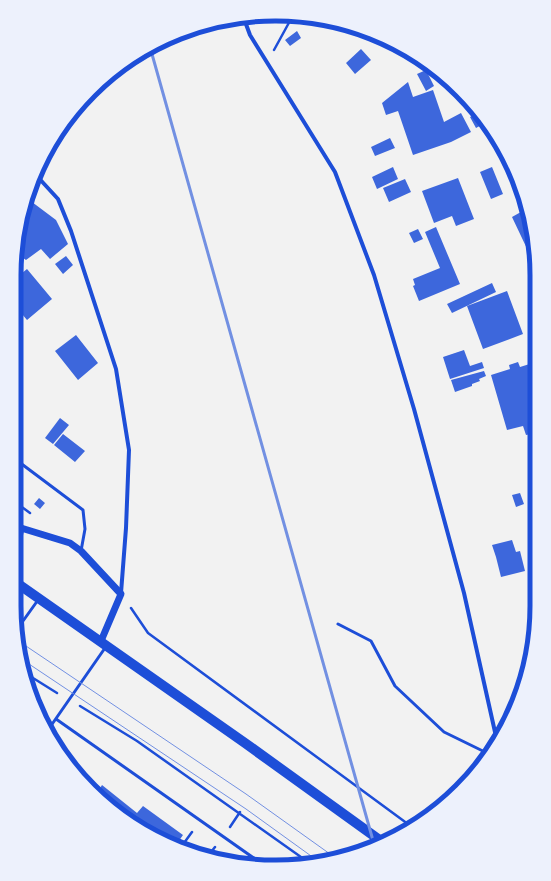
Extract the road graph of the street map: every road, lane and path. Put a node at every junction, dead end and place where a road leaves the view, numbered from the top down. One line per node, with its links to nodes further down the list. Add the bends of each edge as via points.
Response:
1 (290, 22): 3 (path, via 280,42)
2 (245, 23): 3 (street)
3 (266, 60): 18 (street, via 335,172 374,275 464,593)
4 (39, 180): 9 (street, via 58,199 71,231 116,369 129,450)
5 (21, 464): 7 (lane, via 83,510 85,529)
6 (21, 527): 7 (street, via 70,543)
7 (81, 551): 9 (street)
8 (21, 586): 10 (main road)
9 (121, 594): 13 (street); 20 (path, via 148,633)
10 (39, 598): 11 (lane); 13 (main road)
11 (22, 622)
12 (338, 624): 19 (lane, via 371,642 395,686 444,732)
13 (104, 643): 15 (lane); 22 (main road)
14 (32, 677): 15 (path)
15 (69, 700): 16 (lane); 24 (path, via 137,741)
16 (56, 718): 17 (lane); 25 (lane)
17 (51, 726)
18 (495, 734)
19 (484, 751)
20 (407, 823)
21 (189, 836): 23 (path)
22 (378, 839)
23 (184, 843)
24 (303, 858)
25 (256, 859)

